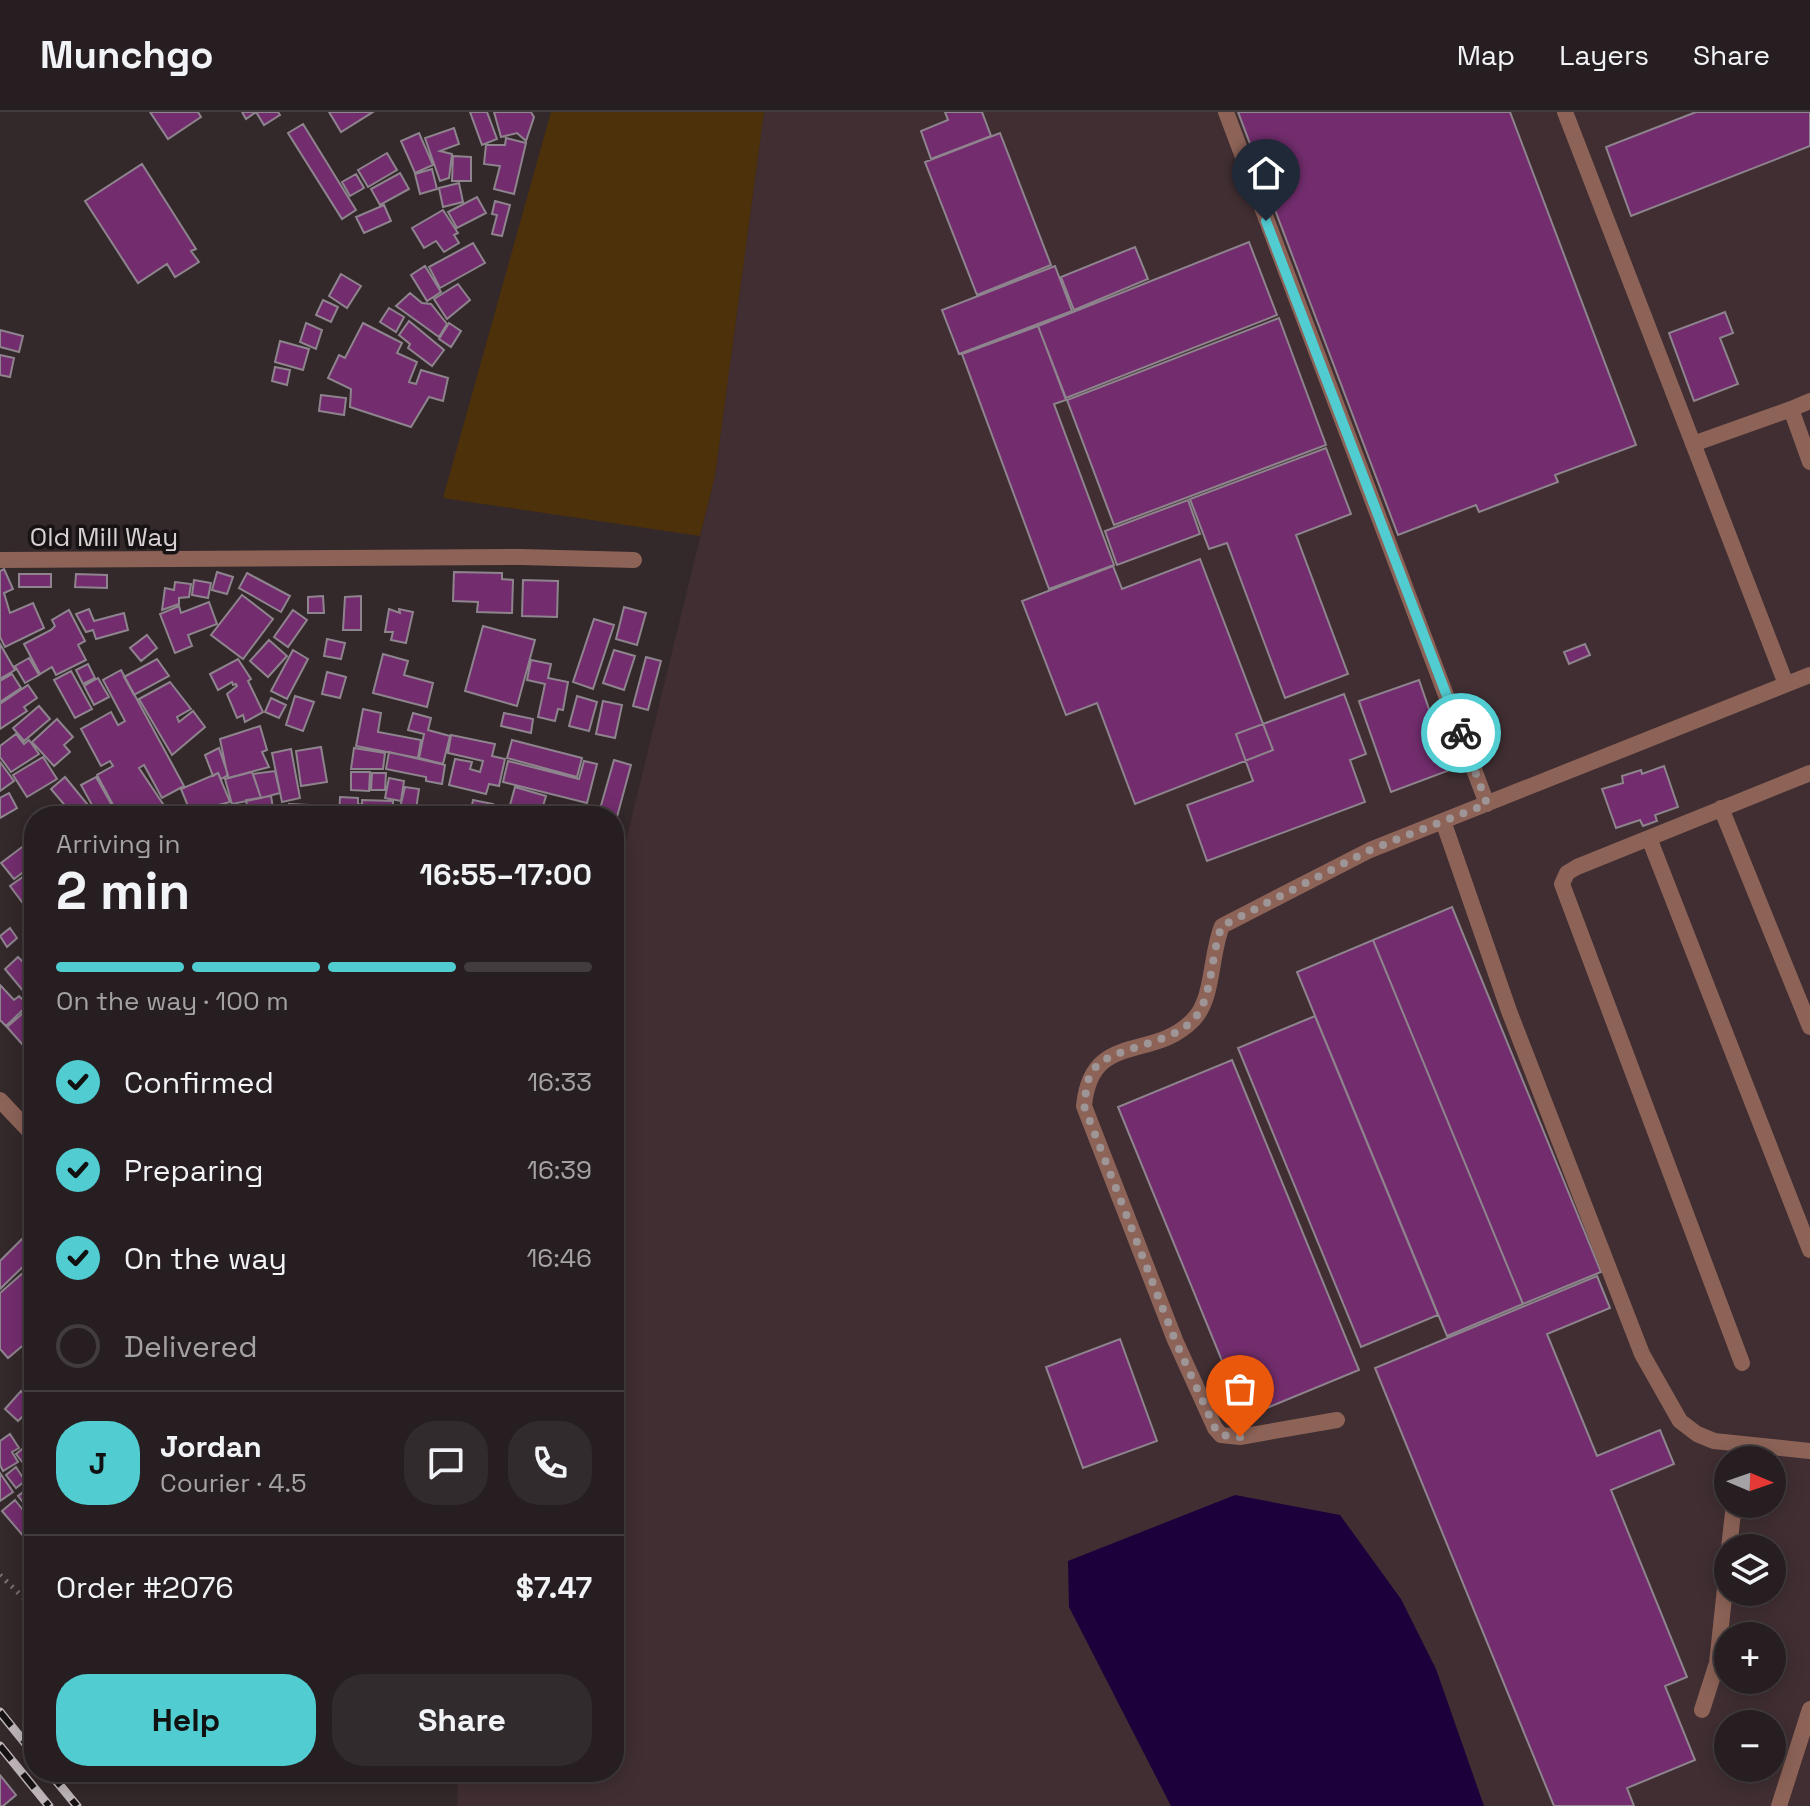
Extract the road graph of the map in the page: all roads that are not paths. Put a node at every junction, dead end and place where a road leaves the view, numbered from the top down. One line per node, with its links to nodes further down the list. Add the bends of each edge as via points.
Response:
1 (1226, 112): 12 (street)
2 (1565, 112): 5 (street)
3 (1810, 401): 4 (street)
4 (1791, 409): 5 (street); 6 (street)
5 (1693, 444): 10 (street)
6 (1810, 462)
7 (0, 560): 8 (street, Old Mill Way)
8 (634, 560)
9 (1810, 675): 10 (street)
10 (1786, 684): 12 (street)
11 (1810, 773): 13 (street)
12 (1487, 804): 14 (street)
13 (1721, 808): 15 (street); 16 (street)
14 (1443, 821): 21 (street, via 1370,850 1222,926 1205,1004 1193,1021 1175,1034 1102,1061 1086,1085 1084,1106 1215,1428 1221,1435 1240,1437); 22 (street, via 1509,1011 1642,1354 1680,1421)
15 (1649, 838): 19 (street); 20 (street, via 1577,867 1563,879 1563,891)
16 (1810, 1027)
17 (0, 1100): 18 (street)
18 (24, 1125)
19 (1810, 1250)
20 (1742, 1363)
21 (1337, 1420)
22 (1726, 1446)
23 (1786, 1451): 24 (street)
24 (1810, 1451)
25 (1723, 1606): 27 (street, via 1717,1663)
26 (1810, 1709): 28 (street)
27 (1702, 1710)
28 (1779, 1806)

